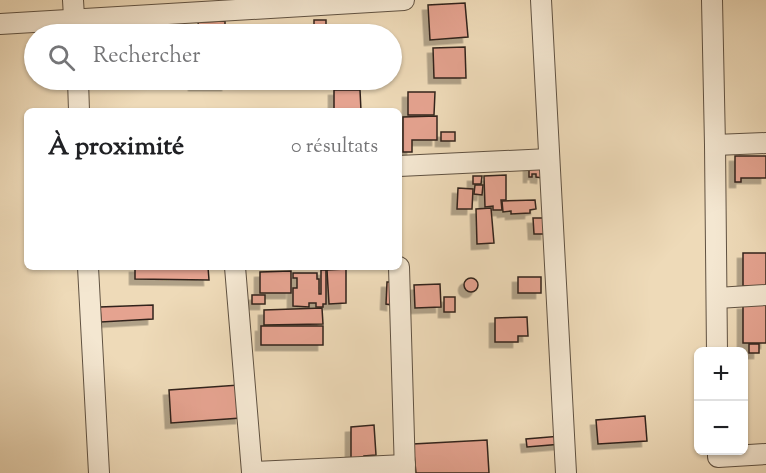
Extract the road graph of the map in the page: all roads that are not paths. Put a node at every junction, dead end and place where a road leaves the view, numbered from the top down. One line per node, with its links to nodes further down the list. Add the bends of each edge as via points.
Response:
1 (73, 0): 7 (street)
2 (404, 0): 5 (street)
3 (541, 0): 14 (street)
4 (712, 0): 13 (street)
5 (378, 1): 8 (street)
6 (0, 24): 9 (street)
7 (75, 24)
8 (110, 24)
9 (24, 25)
10 (79, 90): 11 (street)
11 (80, 108)
12 (766, 143): 13 (street)
13 (716, 145): 20 (street)
14 (549, 159): 15 (street); 27 (street)
15 (402, 166)
16 (88, 270): 26 (street)
17 (235, 270): 25 (street)
18 (399, 270): 24 (street)
19 (766, 295): 20 (street)
20 (717, 298): 21 (street)
21 (717, 347)
22 (766, 454): 23 (street)
23 (718, 455)
24 (405, 469): 25 (street)
25 (243, 472)
26 (99, 473)
27 (566, 473)

